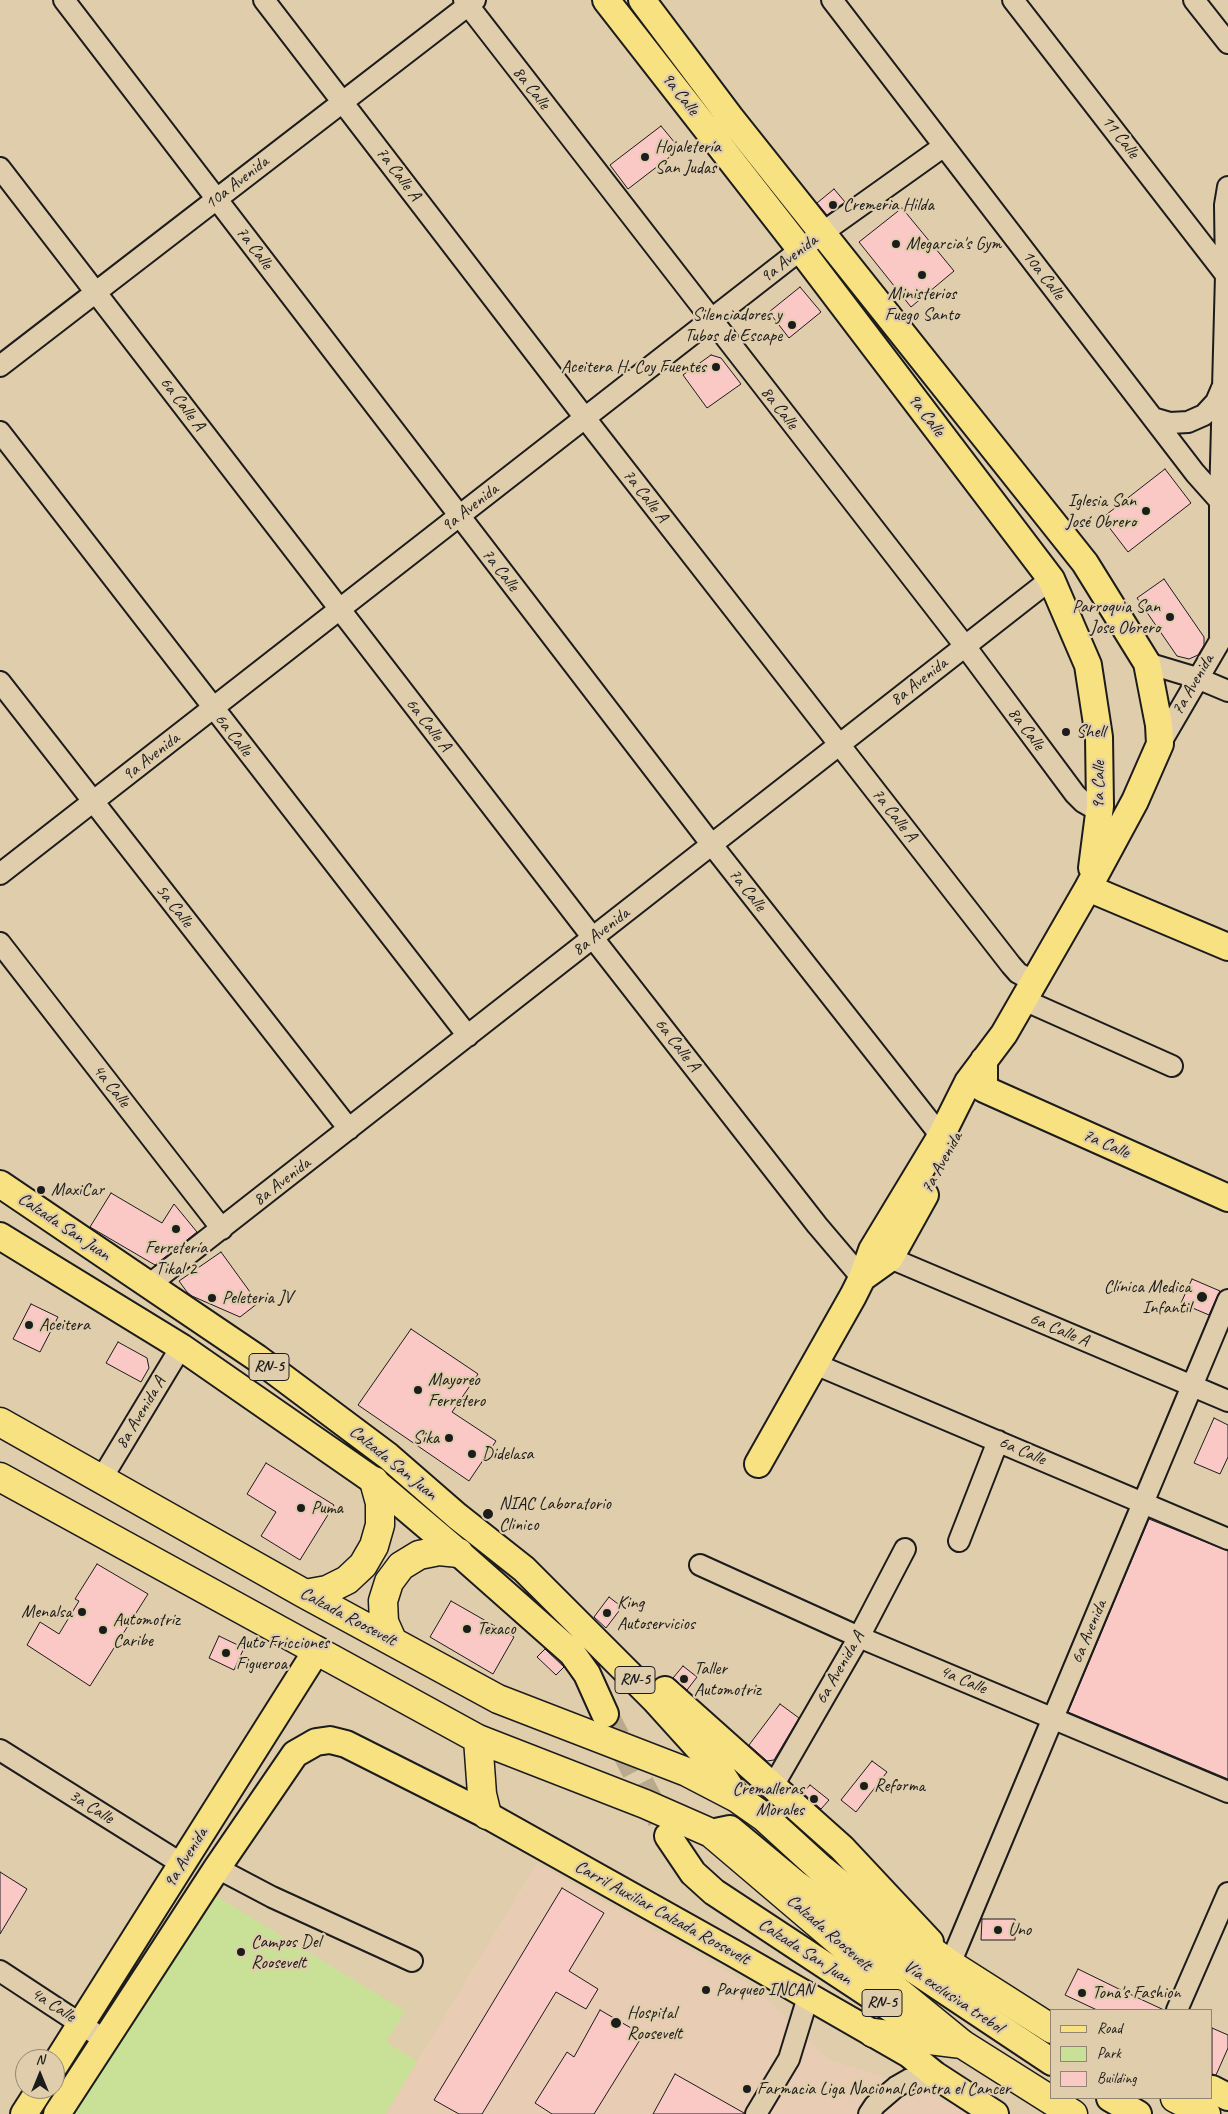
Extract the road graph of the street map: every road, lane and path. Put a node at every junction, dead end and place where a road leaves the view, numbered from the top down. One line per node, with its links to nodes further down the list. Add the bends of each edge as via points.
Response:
1 (64, 0): 14 (street, 7a Calle)
2 (264, 0): 10 (street, 7a Calle A)
3 (606, 0): 16 (main road, 9a Calle)
4 (642, 0): 15 (main road, 9a Calle)
5 (832, 0): 11 (street, 10a Calle)
6 (1013, 0): 17 (street, 11 Calle)
7 (1194, 0): 9 (street)
8 (469, 2): 10 (street, 10a Avenida); 19 (street, 8a Calle)
9 (1228, 43)
10 (343, 102): 14 (street, 10a Avenida); 22 (street, 7a Calle A)
11 (944, 146): 15 (street, 9a Avenida); 23 (street, 10a Calle)
12 (0, 168): 18 (street, 6a Calle A)
13 (1228, 187): 17 (street, via 1225,205)
14 (217, 199): 18 (street, 10a Avenida); 26 (street, 7a Calle)
15 (822, 233): 16 (street, 9a Avenida); 31 (main road, 9a Calle, via 1085,563)
16 (801, 250): 19 (street, 9a Avenida); 27 (main road, 9a Calle)
17 (1226, 275): 21 (street)
18 (96, 292): 20 (street, 10a Avenida); 28 (street, 6a Calle A)
19 (711, 320): 22 (street, 9a Avenida); 30 (street, 8a Calle)
20 (0, 366)
21 (1223, 386): 23 (street, via 1216,402 1204,415 1179,423); 25 (street)
22 (585, 418): 26 (street, 9a Avenida); 37 (street, 7a Calle A)
23 (1153, 418): 25 (street, 10a Calle)
24 (0, 432): 35 (street, 6a Calle)
25 (1220, 501): 29 (street)
26 (459, 517): 28 (street, 9a Avenida); 41 (street, 7a Calle)
27 (1051, 579): 30 (street, 8a Avenida); 40 (main road, 9a Calle, via 1088,665 1099,737)
28 (339, 610): 35 (street, 9a Avenida); 44 (street, 6a Calle A)
29 (1224, 632): 32 (street, 7a Avenida)
30 (965, 646): 37 (street, 8a Avenida); 40 (street, 8a Calle, via 1074,794 1090,806)
31 (1147, 663): 32 (street); 36 (main road, 9a Calle)
32 (1197, 678): 34 (street); 36 (street, 7a Avenida)
33 (0, 682): 39 (street, 5a Calle)
34 (1228, 691)
35 (213, 708): 39 (street, 9a Avenida); 49 (street, 6a Calle)
36 (1160, 744): 38 (main road, 9a Calle)
37 (839, 745): 41 (street, 8a Avenida); 47 (street, 7a Calle A)
38 (1135, 801): 40 (main road, via 1125,805); 43 (main road, 7a Avenida)
39 (93, 802): 42 (street, 9a Avenida); 53 (street, 5a Calle)
40 (1100, 806): 43 (main road, 9a Calle)
41 (712, 845): 44 (street, 8a Avenida); 54 (street, 7a Calle)
42 (0, 874)
43 (1088, 888): 46 (main road); 47 (main road, 7a Avenida)
44 (593, 938): 49 (street, 8a Avenida); 60 (street, 6a Calle A)
45 (0, 943): 57 (street, 4a Calle)
46 (1228, 946)
47 (1030, 991): 48 (main road, 7a Avenida); 51 (street, 7a Calle A)
48 (1004, 1034): 50 (main road, 7a Avenida); 52 (main road, 7a Avenida)
49 (468, 1036): 53 (street, 8a Avenida)
50 (984, 1060): 52 (main road); 54 (main road, 7a Avenida, via 968,1082)
51 (1172, 1066)
52 (984, 1089): 56 (main road, 7a Calle); 59 (main road, 7a Avenida)
53 (348, 1130): 57 (street, 8a Avenida)
54 (941, 1136): 60 (main road, 7a Avenida, via 872,1250)
55 (0, 1184): 61 (main road, Calzada San Juan / RN-5)
56 (1228, 1198)
57 (222, 1229): 61 (street, 8a Avenida)
58 (0, 1236): 63 (main road, Calzada San Juan / RN-5)
59 (890, 1258): 60 (main road, 7a Avenida); 65 (street, 6a Calle A)
60 (862, 1278): 64 (main road, 7a Avenida)
61 (150, 1284): 79 (main road, Calzada San Juan / RN-5, via 257,1358 366,1440)
62 (1228, 1300): 65 (street, 6a Avenida)
63 (181, 1348): 71 (street, 8a Avenida A); 72 (main road, Calzada San Juan / RN-5)
64 (815, 1364): 68 (street, 6a Calle); 69 (main road, 7a Avenida)
65 (1192, 1386): 66 (street, 6a Calle A); 73 (street, 6a Avenida)
66 (1228, 1402)
67 (0, 1422): 71 (highway, Calzada Roosevelt)
68 (998, 1441): 73 (street, 6a Calle); 75 (street)
69 (758, 1464)
70 (0, 1477): 83 (highway, Calzada Roosevelt)
71 (102, 1478): 80 (highway, Calzada Roosevelt)
72 (374, 1481): 77 (main road, Calzada San Juan / RN-5); 80 (highway, via 380,1503 380,1525 374,1546 363,1565 347,1580 327,1590)
73 (1143, 1503): 74 (street, 6a Calle); 85 (street, 6a Avenida)
74 (1228, 1539)
75 (959, 1540)
76 (905, 1549): 81 (street, 6a Avenida A)
77 (459, 1553): 82 (highway, via 419,1555 402,1566 389,1582 383,1601 384,1622); 84 (main road, Calzada San Juan / RN-5, via 572,1654 587,1674)
78 (700, 1565): 81 (street, 4a Calle)
79 (524, 1569): 90 (main road); 92 (main road, Calzada San Juan / RN-5, via 656,1700 721,1772)
80 (305, 1594): 82 (highway, Calzada Roosevelt)
81 (859, 1637): 85 (street, 4a Calle); 90 (street, 6a Avenida A)
82 (392, 1640): 89 (highway, Calzada Roosevelt, via 498,1699 687,1772)
83 (317, 1650): 86 (highway, Calzada Roosevelt); 96 (main road, 9a Avenida)
84 (605, 1714)
85 (1053, 1718): 91 (street, 4a Calle); 102 (street, 6a Avenida)
86 (478, 1740): 93 (highway); 94 (highway, Calzada Roosevelt)
87 (316, 1742): 93 (main road, Carril Auxiliar Calzada Roosevelt, via 330,1740 346,1744); 97 (main road, 9a Avenida, via 295,1754)
88 (0, 1750): 96 (street, 3a Calle)
89 (709, 1784): 92 (highway, Calzada Roosevelt); 99 (main road, Calzada Roosevelt, via 732,1815 802,1872)
90 (773, 1786): 102 (main road, via 842,1848)
91 (1228, 1792)
92 (737, 1798): 102 (highway, Calzada Roosevelt, via 764,1816 864,1904)
93 (487, 1815): 104 (main road, Carril Auxiliar Calzada Roosevelt)
94 (711, 1833): 99 (main road, Calzada Roosevelt, via 730,1829 795,1883); 110 (highway, Calzada Roosevelt)
95 (668, 1836): 100 (main road, Calzada San Juan / RN-5, via 702,1882)
96 (182, 1864): 106 (main road, 9a Avenida)
97 (217, 1868): 101 (street); 109 (main road, 9a Avenida)
98 (1228, 1893): 105 (street)
99 (857, 1927): 112 (main road, Vía exclusiva trebol, via 896,1958)
100 (807, 1954): 104 (main road, via 812,1974); 110 (main road, Calzada San Juan / RN-5, via 896,2012)
101 (412, 1961)
102 (950, 1964): 107 (highway, Calzada Roosevelt)
103 (0, 1971): 106 (street, 4a Calle)
104 (808, 1997): 108 (main road, Carril Auxiliar Calzada Roosevelt); 121 (street, via 789,2060)
105 (1177, 2009)
106 (81, 2024): 109 (street, 4a Calle); 111 (main road, 9a Avenida)
107 (1050, 2028)
108 (873, 2033): 110 (highway); 113 (main road, Carril Auxiliar Calzada Roosevelt, via 910,2054)
109 (105, 2040): 120 (main road, 9a Avenida)
110 (962, 2044): 124 (highway, Calzada Roosevelt)
111 (65, 2049)
112 (1050, 2061)
113 (935, 2075): 122 (street, via 910,2079 896,2087); 123 (main road, Carril Auxiliar Calzada Roosevelt)
114 (1213, 2090): 115 (main road)
115 (1228, 2097)
116 (34, 2099): 119 (main road)
117 (1112, 2099): 125 (main road)
118 (1177, 2099): 126 (highway)
119 (24, 2114)
120 (57, 2114)
121 (756, 2114)
122 (868, 2114)
123 (995, 2114)
124 (1072, 2114)
125 (1138, 2114)
126 (1206, 2114)

